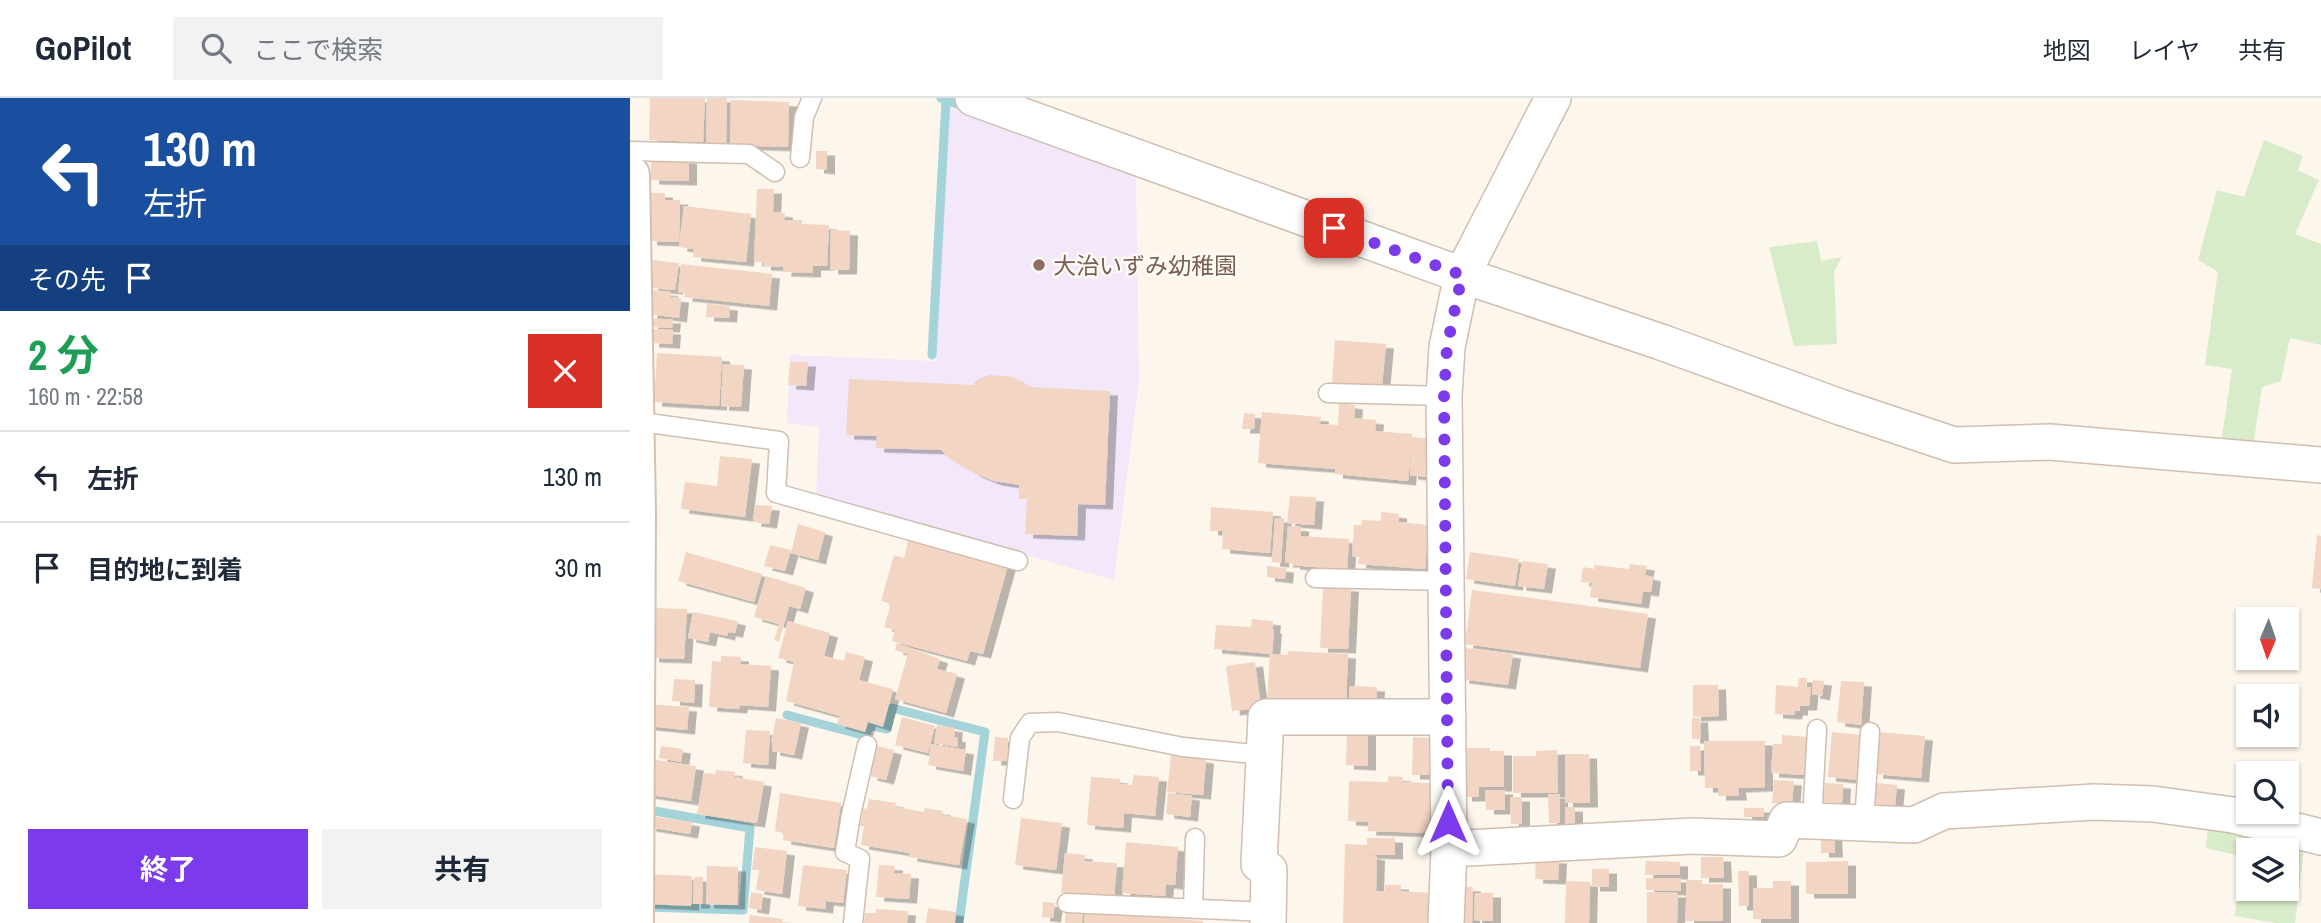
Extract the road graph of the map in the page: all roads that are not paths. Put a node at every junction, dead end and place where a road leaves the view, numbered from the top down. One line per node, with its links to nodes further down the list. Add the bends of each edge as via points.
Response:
1 (812, 98): 6 (lane, via 804,117)
2 (973, 98): 4 (street)
3 (1553, 98): 9 (street)
4 (1055, 112): 9 (street)
5 (630, 151): 7 (lane, via 749,154)
6 (800, 158)
7 (775, 172)
8 (630, 175): 12 (main road)
9 (1462, 275): 11 (street, via 1447,347); 13 (street, via 1954,445 2050,442)
10 (1328, 393): 11 (lane)
11 (1444, 396): 17 (street)
12 (634, 421): 14 (main road); 15 (lane, via 779,441 776,494)
13 (2321, 465)
14 (633, 513): 23 (main road)
15 (1017, 561)
16 (1315, 578): 17 (lane)
17 (1446, 581): 18 (street)
18 (1448, 717): 22 (street, via 1266,717); 29 (street)
19 (1817, 729): 25 (lane)
20 (1870, 732): 26 (lane)
21 (867, 745): 34 (lane, via 845,852 860,859)
22 (1264, 755): 24 (lane, via 1183,747 1058,722 1030,723 1020,738); 33 (street, via 1259,864 1269,870)
23 (632, 780): 30 (main road)
24 (1013, 799)
25 (1812, 821): 26 (street); 29 (street, via 1787,820 1779,839 1692,836)
26 (1864, 823): 27 (street, via 1914,825 1944,811 2094,802 2153,804 2233,815)
27 (2321, 837)
28 (1195, 838): 32 (lane)
29 (1448, 849): 35 (street)
30 (632, 899)
31 (1067, 903): 32 (lane)
32 (1193, 909): 33 (lane)
33 (1268, 917)
34 (853, 923)
35 (1446, 923)

